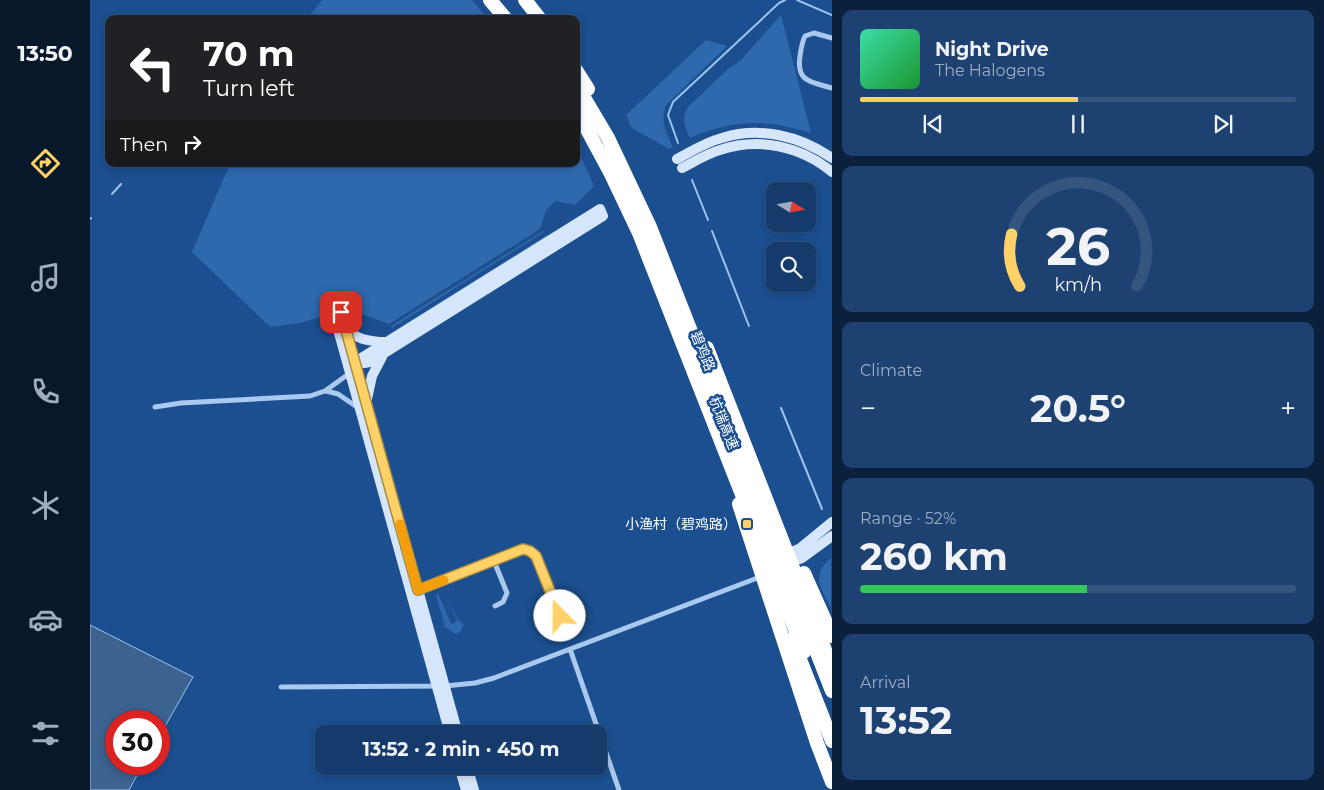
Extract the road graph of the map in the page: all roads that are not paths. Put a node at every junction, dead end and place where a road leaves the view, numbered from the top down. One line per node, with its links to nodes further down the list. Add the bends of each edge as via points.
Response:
1 (490, 0): 5 (highway)
2 (499, 0): 6 (highway)
3 (517, 0): 7 (highway)
4 (525, 0): 8 (highway)
5 (503, 15)
6 (512, 15)
7 (528, 15)
8 (537, 15)
9 (832, 38): 11 (street, via 814,33 805,36 798,66 807,80)
10 (580, 77): 21 (highway, 杭瑞高速, via 640,187)
11 (832, 88)
12 (580, 91): 33 (highway, 碧鸡路, via 608,138 640,204)
13 (580, 116): 33 (highway, 碧鸡路, via 639,233)
14 (580, 129): 29 (highway, 杭瑞高速, via 614,193)
15 (677, 158): 16 (street, via 722,137 757,133 791,138); 17 (street)
16 (832, 158)
17 (682, 168): 18 (street, via 718,150 757,144 795,151)
18 (832, 172)
19 (345, 325): 20 (street, via 349,332); 22 (street, via 341,312 334,316); 23 (street)
20 (388, 347): 20 (street, via 603,216 600,209); 23 (street); 27 (street, via 375,368)
21 (707, 348): 37 (highway, bridge); 39 (highway, 杭瑞高速, bridge)
22 (345, 354): 23 (street); 24 (street)
23 (355, 362): 25 (street); 27 (street)
24 (350, 373): 25 (street); 26 (street)
25 (353, 384): 27 (street)
26 (325, 391): 27 (street, via 332,391); 28 (street, via 310,396)
27 (363, 406): 34 (street); 40 (street)
28 (155, 407)
29 (738, 504): 46 (highway, 杭瑞高速, bridge); 49 (highway, bridge, via 816,743)
30 (832, 522): 33 (street)
31 (832, 536): 33 (street, via 802,558)
32 (494, 561): 34 (street); 35 (street, via 507,593 503,602); 36 (street, via 523,549 533,553)
33 (778, 565): 38 (street); 42 (highway, 碧鸡路); 43 (highway, 碧鸡路)
34 (418, 590): 40 (street)
35 (495, 606)
36 (566, 631)
37 (832, 636)
38 (570, 649): 40 (street, via 494,678); 52 (street)
39 (832, 668)
40 (441, 686): 41 (street); 44 (street); 45 (street)
41 (281, 687)
42 (832, 691)
43 (832, 722)
44 (448, 725)
45 (455, 725)
46 (832, 741)
47 (462, 775): 50 (street)
48 (470, 775): 51 (street)
49 (832, 782)
50 (466, 790)
51 (474, 790)
52 (619, 790)

